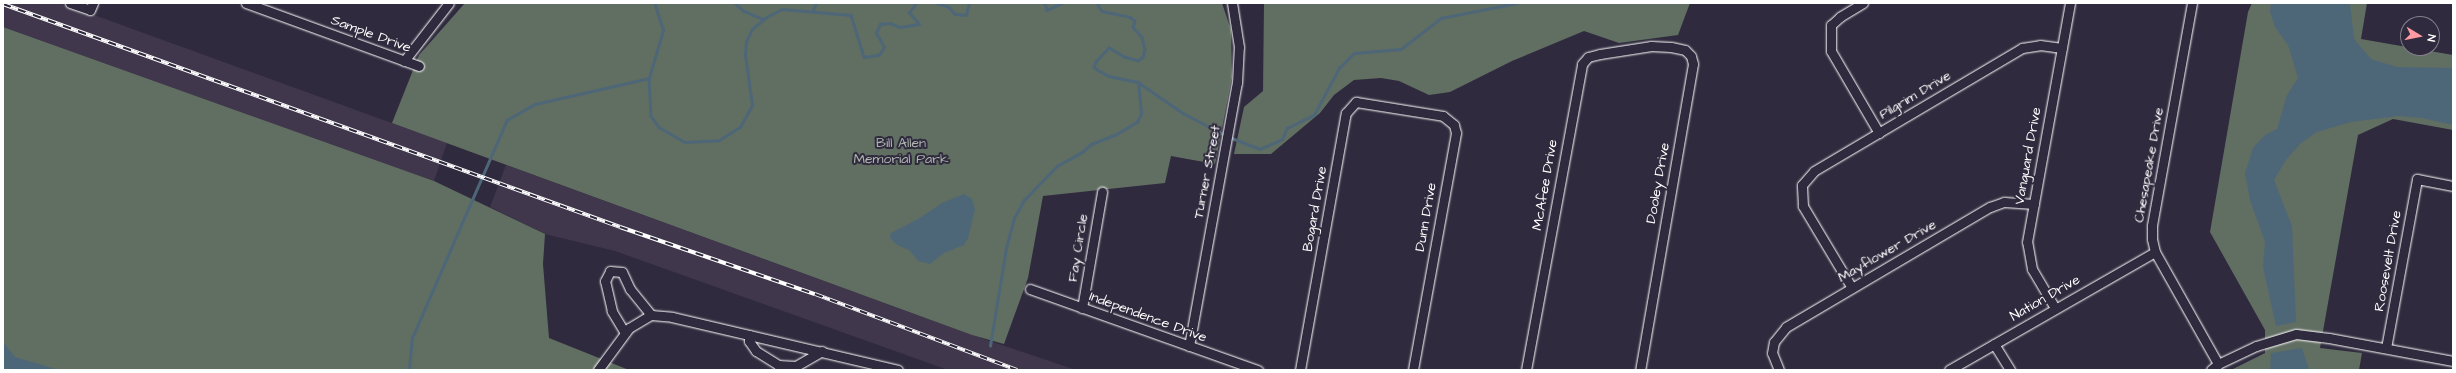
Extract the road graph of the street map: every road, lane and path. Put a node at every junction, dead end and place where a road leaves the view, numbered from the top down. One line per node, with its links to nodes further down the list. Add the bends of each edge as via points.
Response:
1 (70, 3): 2 (street, via 90,10)
2 (94, 3)
3 (246, 3): 11 (street, Sample Drive)
4 (449, 3): 11 (street)
5 (1232, 3): 27 (street, Turner Street, via 1239,47 1233,110)
6 (1863, 3): 14 (street, via 1831,24 1829,37 1831,51)
7 (2070, 3): 10 (street, Vanguard Drive)
8 (2192, 3): 18 (street, Chesapeake Drive, via 2152,226)
9 (1638, 48): 38 (street, McAfee Drive, via 1588,57 1582,64); 39 (street, Dooley Drive, via 1671,47 1685,50 1691,56 1693,64)
10 (2062, 48): 14 (street, Pilgrim Drive, via 2040,45 2022,48); 17 (street, Vanguard Drive)
11 (404, 61): 12 (street, Sample Drive)
12 (419, 66)
13 (1402, 109): 36 (street, Bogard Drive, via 1356,102 1346,113); 37 (street, Dunn Drive, via 1443,116 1454,125 1456,133)
14 (1879, 132): 19 (street, Pilgrim Drive, via 1814,171 1802,185 1803,206)
15 (2453, 186): 28 (street, Roosevelt Drive, via 2417,179)
16 (1102, 192): 21 (street, Fay Circle)
17 (2034, 204): 19 (street, Mayflower Drive, via 2004,202 1990,207); 22 (street, Vanguard Drive, via 2027,242 2028,257)
18 (2155, 252): 22 (street, Nation Drive); 31 (street, Chesapeake Drive)
19 (1852, 288): 40 (street, Mayflower Drive, via 1786,327 1774,342 1772,354)
20 (1030, 289): 21 (street, Independence Drive)
21 (1082, 308): 27 (street, Independence Drive)
22 (2055, 308): 26 (street, Nation Drive)
23 (651, 315): 24 (street, via 640,320); 24 (street, via 630,289 622,272 610,270 605,281 612,311); 25 (street, via 672,317)
24 (625, 333): 33 (street)
25 (749, 335): 29 (street); 29 (street, via 756,351 778,364 796,366)
26 (1994, 344): 41 (street, Nation Drive); 42 (street)
27 (1189, 346): 35 (street, Independence Drive)
28 (2386, 348): 30 (street); 31 (street, via 2308,334 2287,335)
29 (822, 351): 32 (street)
30 (2453, 361)
31 (2218, 364): 43 (street)
32 (875, 367): 34 (street)
33 (598, 370)
34 (898, 370)
35 (1258, 370)
36 (1300, 370)
37 (1413, 370)
38 (1526, 370)
39 (1640, 370)
40 (1779, 370)
41 (1949, 370)
42 (2010, 370)
43 (2211, 370)

